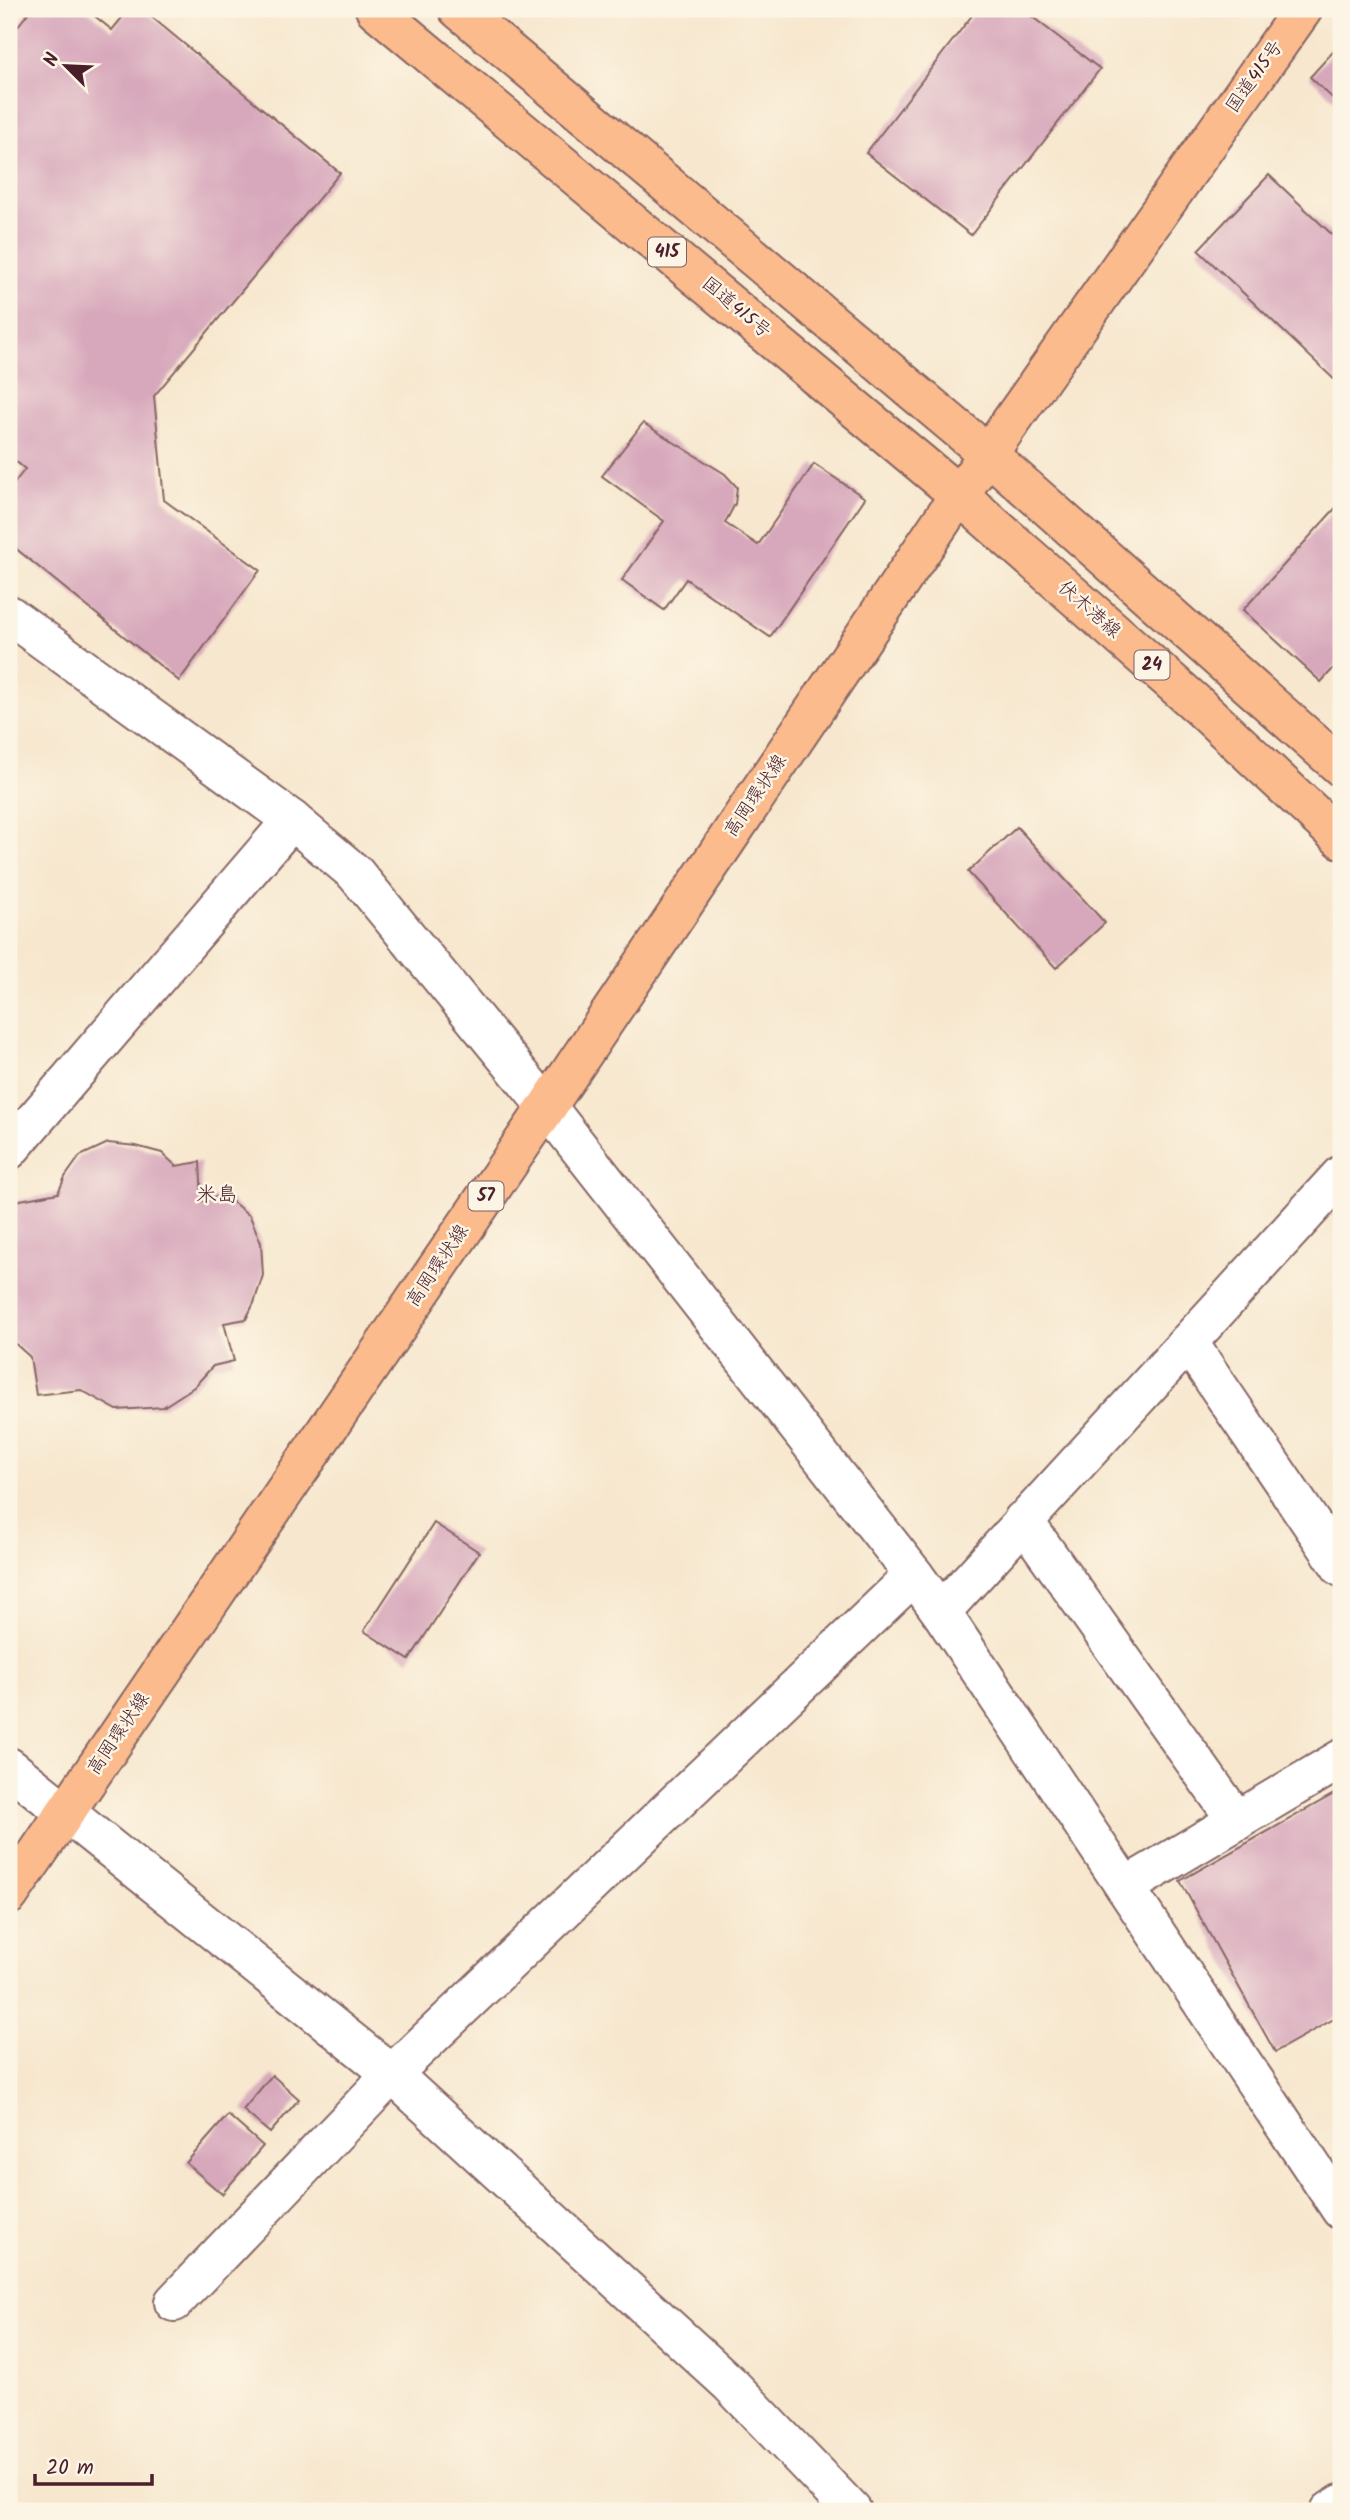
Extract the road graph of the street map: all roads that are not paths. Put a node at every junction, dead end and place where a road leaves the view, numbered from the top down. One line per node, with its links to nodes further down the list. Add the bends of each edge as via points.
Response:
1 (375, 9): 5 (main road, 国道415号 / 415)
2 (458, 9): 4 (main road)
3 (1303, 9): 4 (main road, 国道415号)
4 (988, 454): 5 (main road, 国道415号); 7 (main road, 24)
5 (959, 495): 9 (main road, 伏木港線 / 24, via 1200,707); 10 (main road, 高岡環状線 / 57)
6 (9, 615): 8 (street)
7 (1341, 767)
8 (292, 820): 10 (street, via 355,873); 11 (street)
9 (1341, 839)
10 (547, 1107): 16 (street); 20 (main road, 高岡環状線 / 57)
11 (9, 1150)
12 (1341, 1175): 13 (street)
13 (1188, 1342): 14 (street); 15 (street)
14 (1023, 1520): 17 (street); 21 (street)
15 (1341, 1567)
16 (914, 1575): 17 (street); 24 (street)
17 (941, 1612): 22 (street)
18 (1341, 1759): 21 (street)
19 (9, 1767): 20 (street)
20 (65, 1814): 23 (main road, 高岡環状線 / 57); 24 (street)
21 (1237, 1821): 22 (street)
22 (1125, 1887): 25 (street)
23 (9, 1895)
24 (392, 2074): 26 (street); 28 (street, via 730,2384)
25 (1341, 2210)
26 (174, 2302)
27 (1341, 2504): 29 (street)
28 (852, 2511)
29 (1330, 2511)

